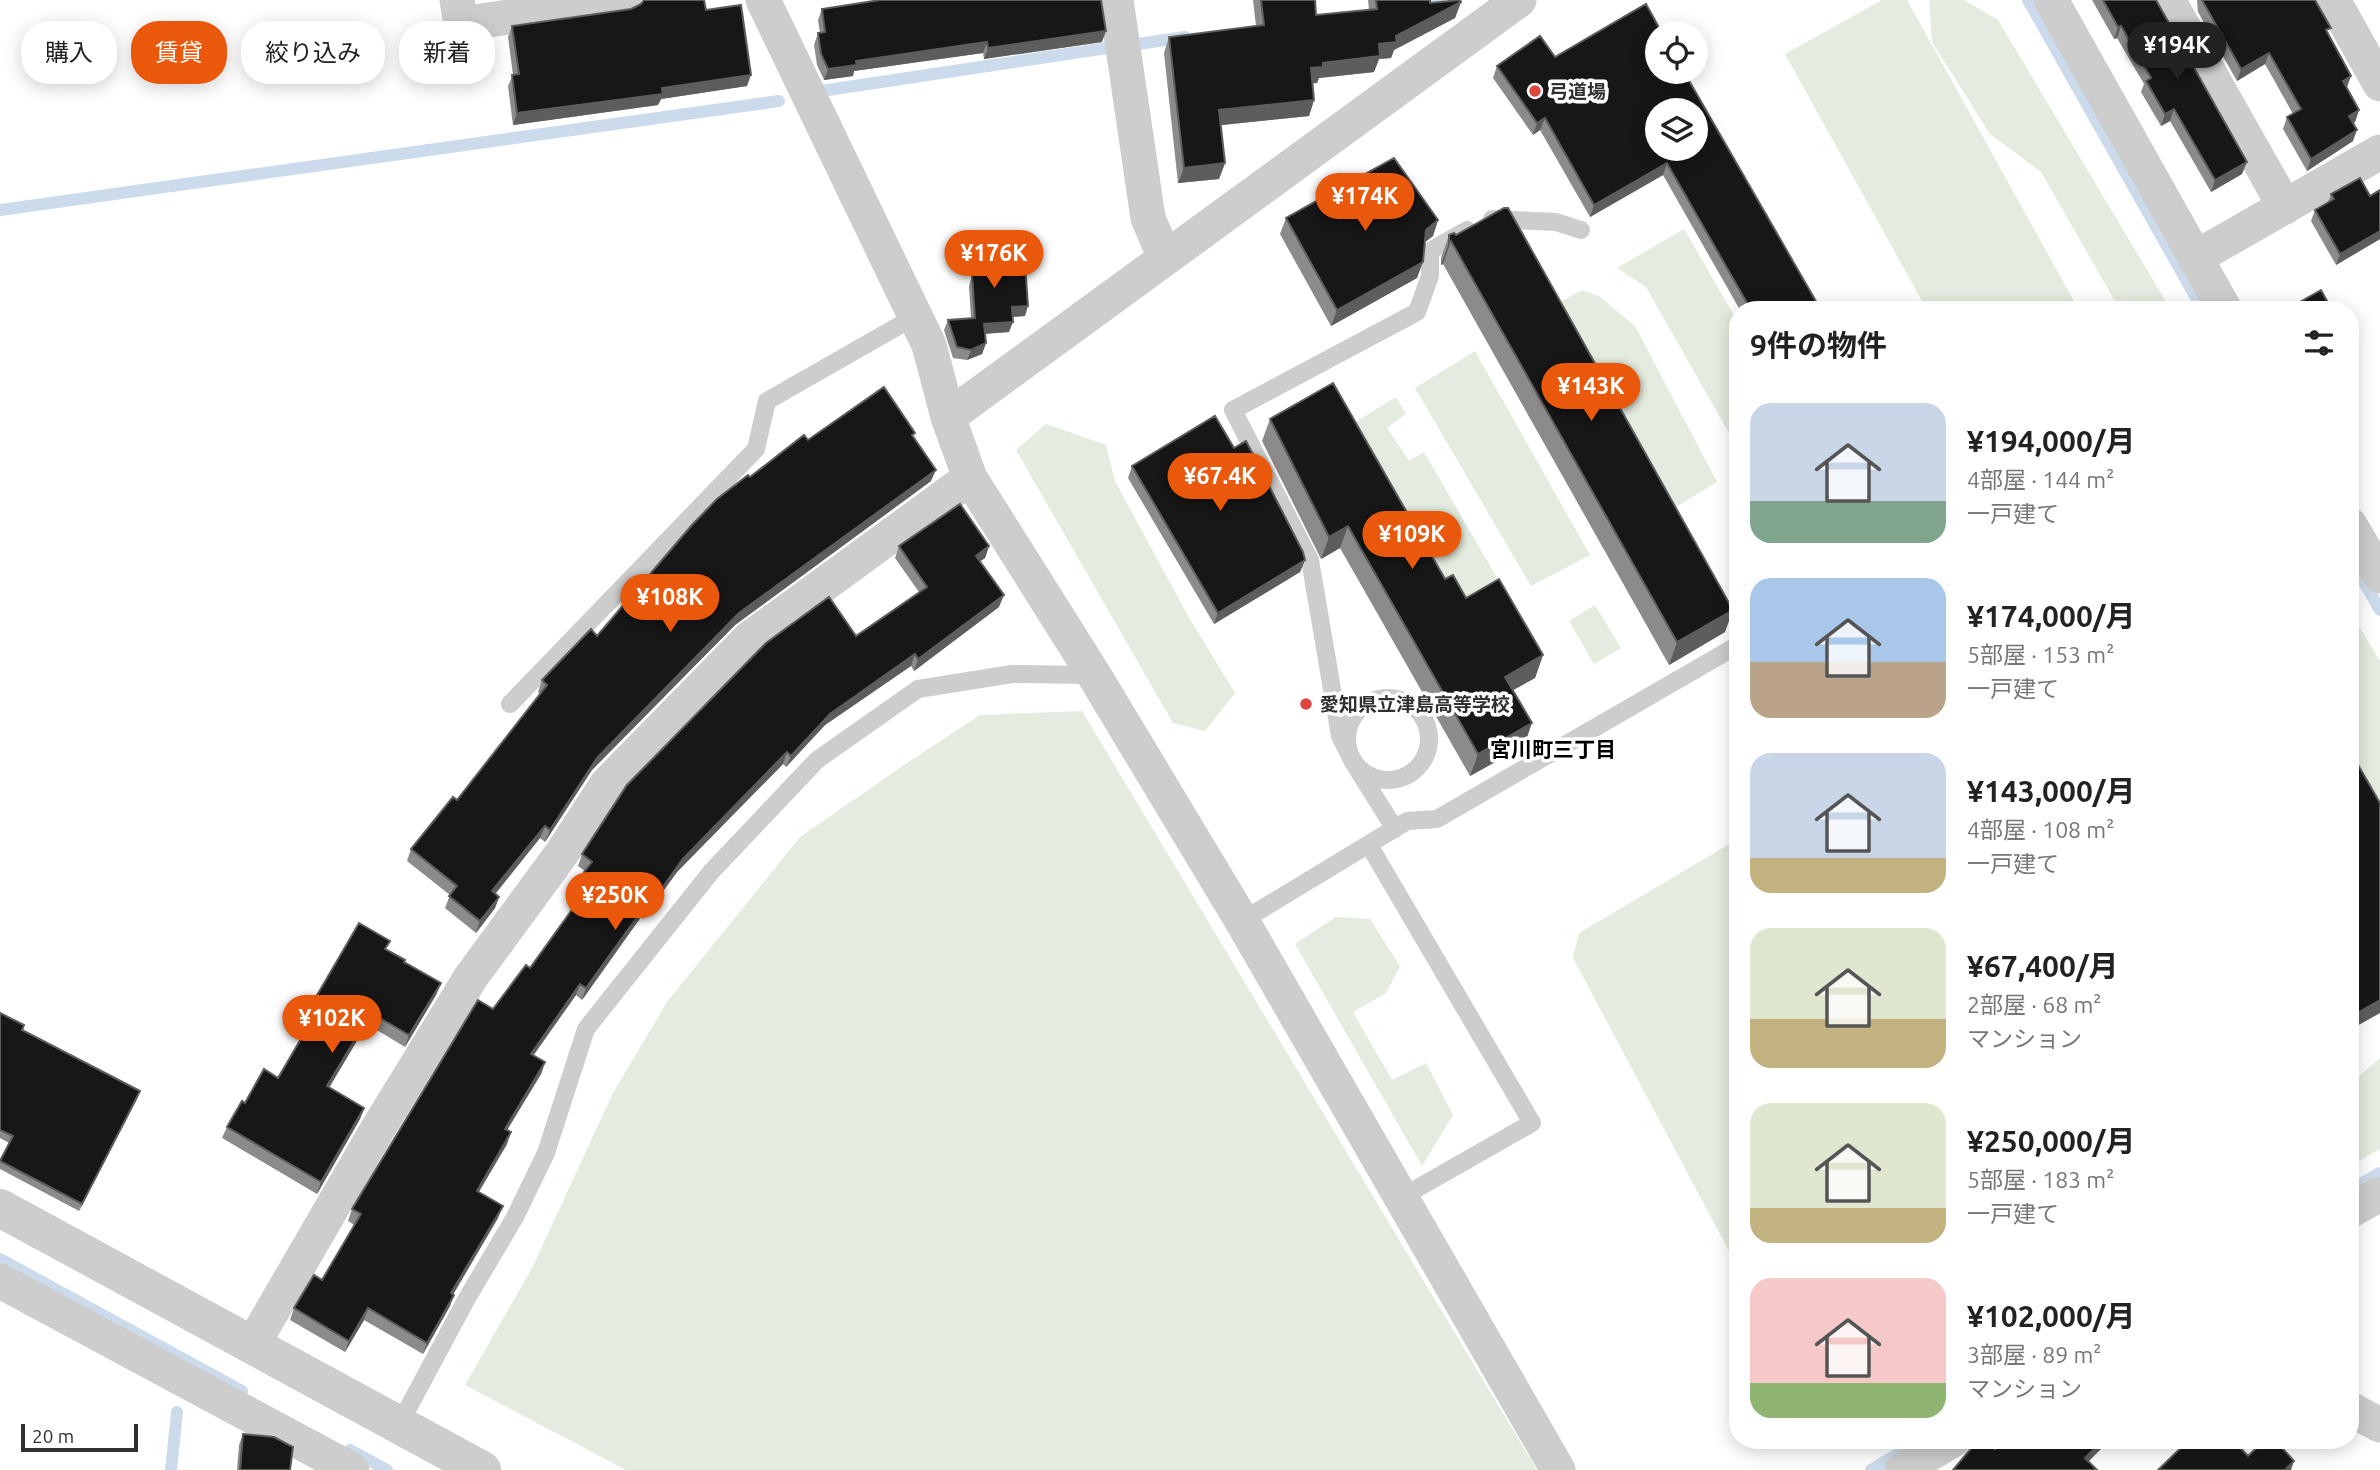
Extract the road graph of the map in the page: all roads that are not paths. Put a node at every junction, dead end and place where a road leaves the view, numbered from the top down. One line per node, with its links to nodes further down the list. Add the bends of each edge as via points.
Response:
1 (457, 0): 2 (street, via 461,24)
2 (624, 0)
3 (763, 0): 16 (street)
4 (1116, 0): 13 (street, via 1148,218)
5 (1519, 0): 13 (street)
6 (2051, 0): 14 (street)
7 (2168, 0): 11 (street)
8 (2333, 0): 9 (street)
9 (2380, 84)
10 (2380, 152): 11 (street)
11 (2285, 207): 14 (street)
12 (1581, 230): 24 (lane, via 1556,222 1487,218 1430,251 1430,276 1417,312 1233,410 1310,560 1340,737)
13 (1165, 258): 17 (street)
14 (2195, 258): 15 (street)
15 (2220, 301)
16 (916, 316): 17 (street, via 929,345); 23 (lane, via 767,401 756,449)
17 (948, 417): 18 (street)
18 (970, 478): 22 (street); 33 (street, via 749,639 607,783 471,977)
19 (2359, 540): 20 (street)
20 (2380, 576)
21 (1729, 650): 25 (lane, via 1437,819 1407,821)
22 (1094, 675): 27 (street); 35 (lane, via 1012,674 918,689 817,760 711,872 586,1029 546,1153)
23 (510, 704)
24 (1353, 762): 24 (lane, via 1348,734 1351,721 1365,705 1398,699 1421,714 1430,739 1428,753 1412,774 1386,781 1362,772); 25 (lane)
25 (1395, 829): 26 (lane)
26 (1369, 845): 27 (lane); 29 (lane, via 1532,1123)
27 (1242, 921): 29 (street)
28 (2380, 1194): 30 (street)
29 (1402, 1197): 40 (street)
30 (2359, 1206)
31 (0, 1208): 33 (street)
32 (0, 1281): 38 (street)
33 (253, 1344): 35 (street)
34 (2359, 1414): 36 (street)
35 (399, 1425): 39 (street)
36 (2380, 1425)
37 (1938, 1449): 41 (street)
38 (352, 1470)
39 (480, 1470)
40 (1558, 1470)
41 (1902, 1470)

